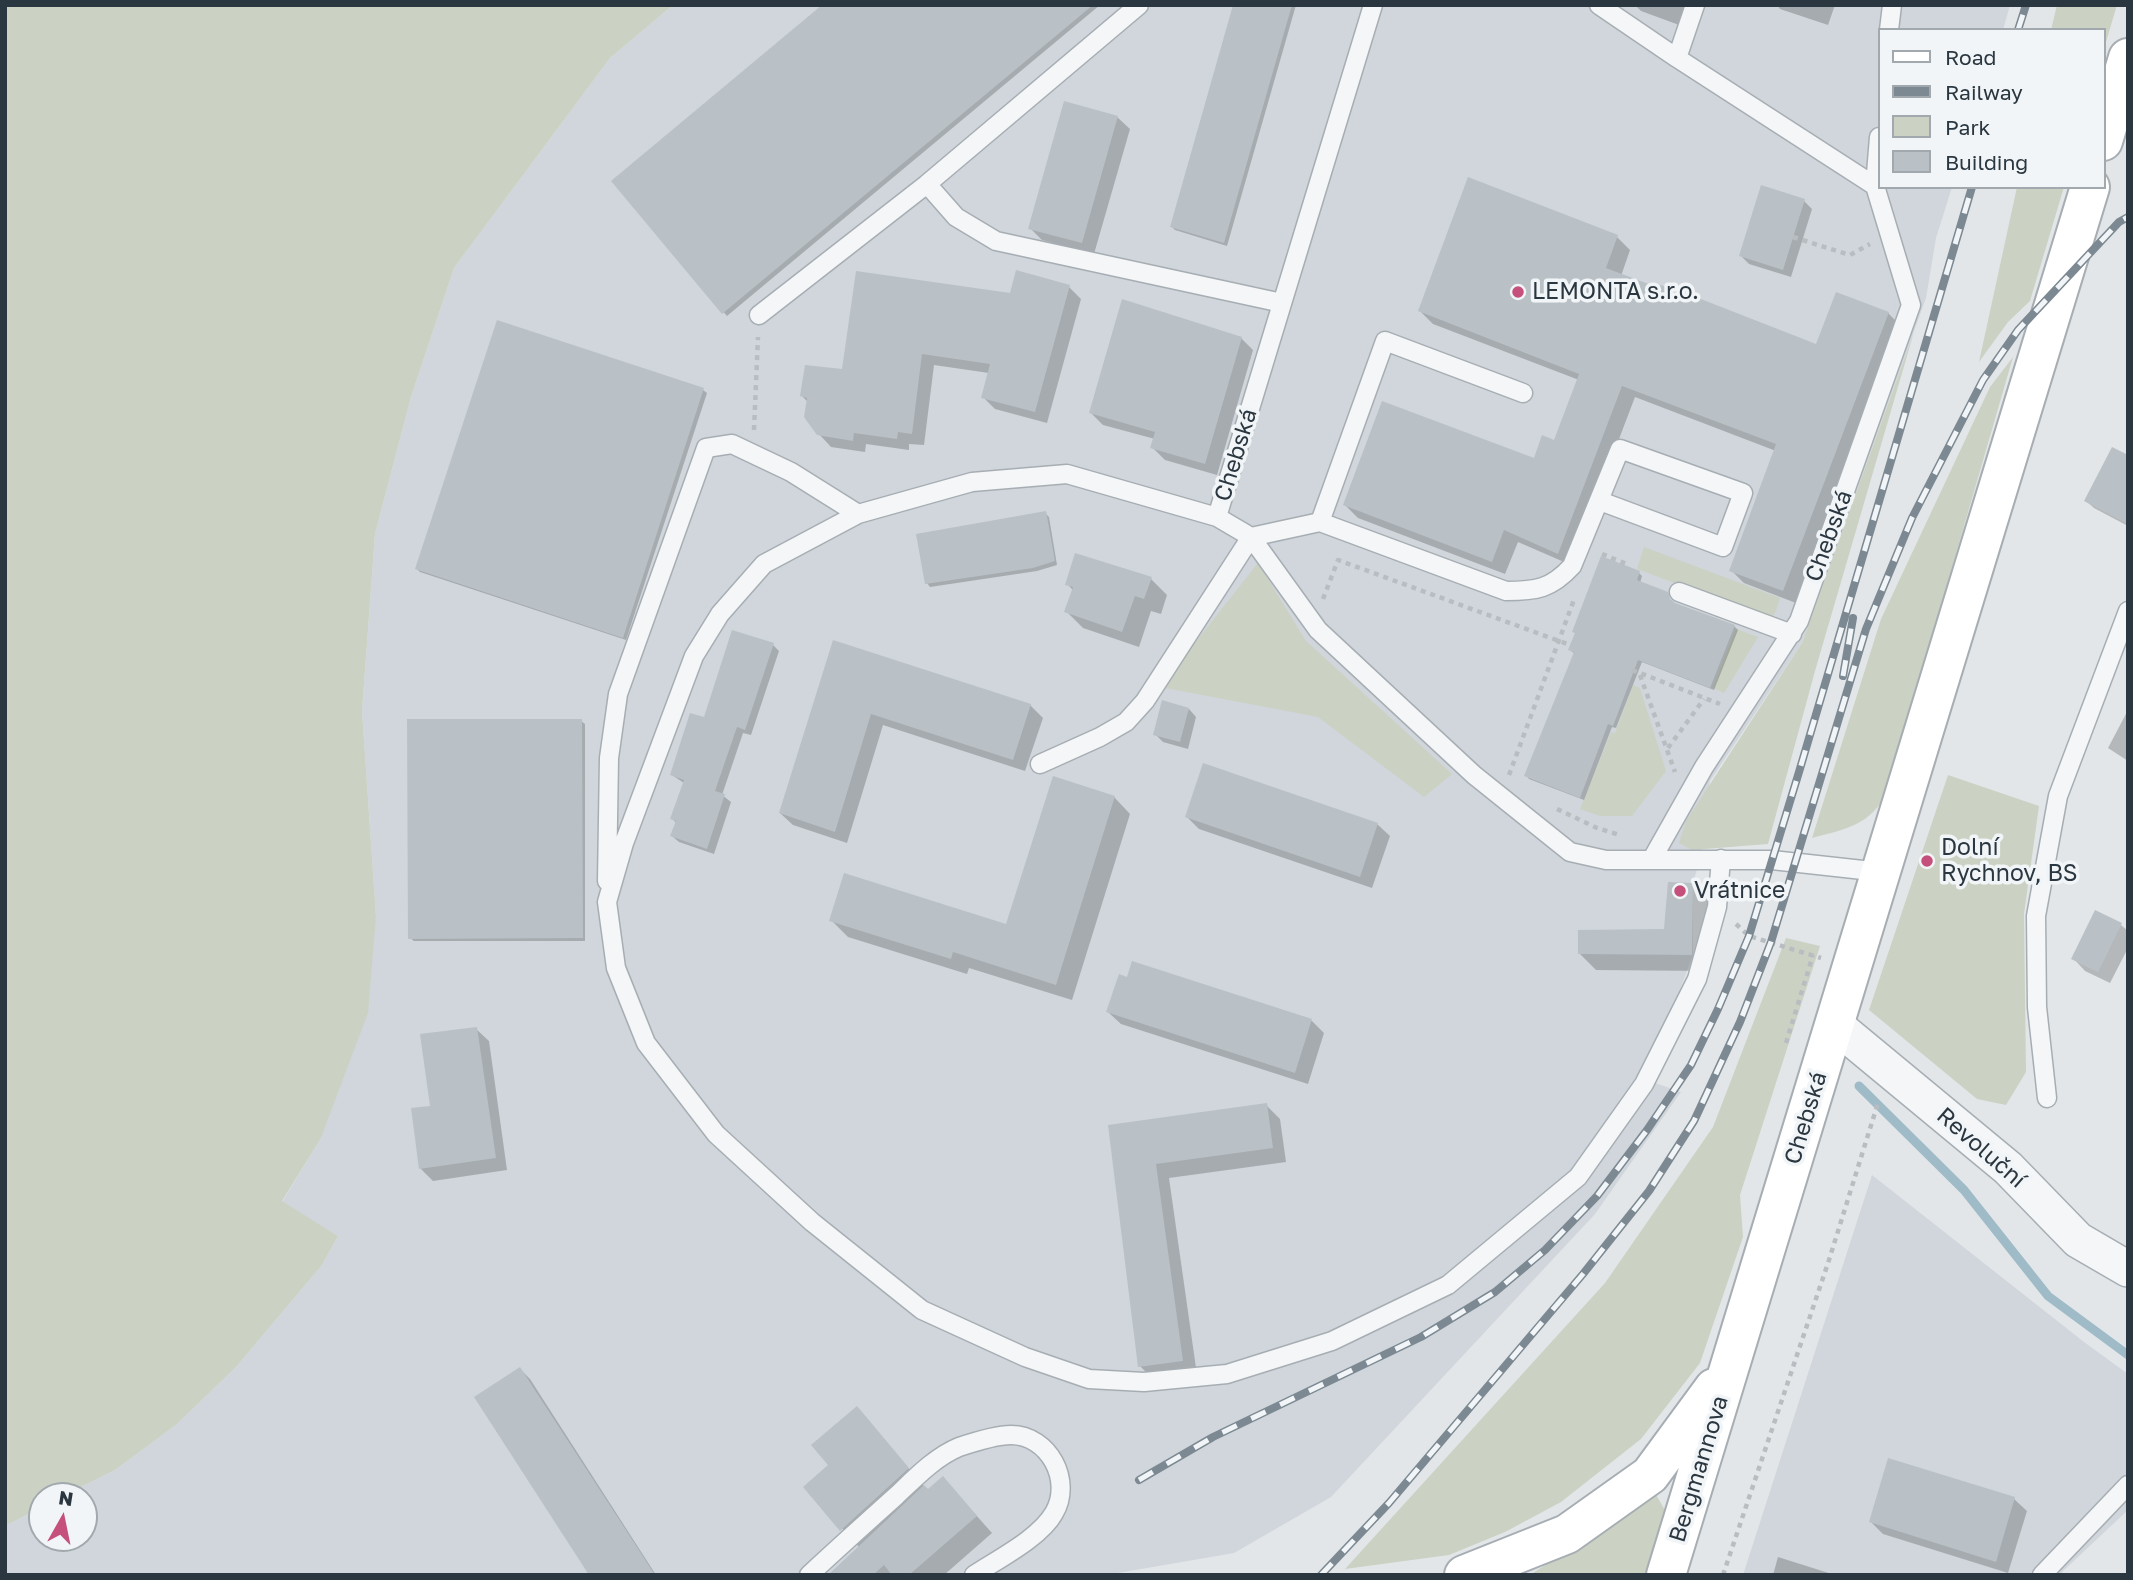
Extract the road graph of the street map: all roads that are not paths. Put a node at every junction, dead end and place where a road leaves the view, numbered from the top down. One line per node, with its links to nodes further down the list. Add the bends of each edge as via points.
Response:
1 (1139, 5): 11 (lane)
2 (1373, 5): 14 (lane, Chebská)
3 (1599, 5): 7 (lane)
4 (1695, 5): 7 (lane)
5 (1892, 5): 6 (lane)
6 (1889, 28)
7 (1677, 58): 12 (lane)
8 (2128, 58): 9 (street)
9 (2105, 134)
10 (1878, 149): 12 (lane)
11 (927, 184): 14 (lane, via 956,217 996,241); 15 (lane)
12 (1875, 186): 24 (lane, Chebská, via 1911,304)
13 (2089, 189): 28 (street, Chebská)
14 (1282, 303): 19 (lane, Chebská)
15 (759, 315)
16 (1523, 393): 20 (lane, via 1385,341)
17 (1600, 501): 17 (lane, via 1620,449 1743,493 1723,547); 20 (lane, via 1572,566 1550,585 1530,591 1506,591)
18 (858, 514): 19 (lane, via 972,482 1067,474); 29 (lane, via 764,564 720,614 694,656 624,843); 29 (lane, via 791,471 732,444 706,448 618,694 609,758)
19 (1217, 517): 21 (lane, Chebská)
20 (1320, 522): 21 (lane)
21 (1251, 537): 25 (lane, via 1145,701 1126,722); 26 (lane, Chebská, via 1318,630 1474,775 1570,852 1606,860)
22 (1679, 592): 24 (lane)
23 (2128, 611): 31 (lane, via 2058,796 2036,916 2037,1007)
24 (1792, 634): 26 (lane, Chebská, via 1704,767)
25 (1040, 764)
26 (1651, 859): 27 (lane, Chebská)
27 (1721, 859): 28 (lane, Chebská); 29 (lane, via 1717,907 1697,979 1644,1084 1578,1177 1448,1285 1332,1341 1227,1374 1144,1381 1089,1379 1025,1357 922,1310 812,1222 716,1134 646,1043 616,968)
28 (1881, 872): 30 (street, Chebská)
29 (607, 902)
30 (1834, 1024): 32 (street, Revoluční, via 2008,1168 2078,1240); 33 (street, Chebská)
31 (2047, 1098)
32 (2128, 1269)
33 (1732, 1364): 37 (street, via 1650,1475 1567,1534); 38 (street, Bergmannova)
34 (2128, 1485): 39 (lane)
35 (809, 1575): 36 (lane, via 933,1462 959,1447 1000,1436 1022,1436 1045,1449 1057,1466 1061,1479 1056,1511 1033,1535)
36 (974, 1575)
37 (1464, 1575)
38 (1666, 1575)
39 (2042, 1575)

